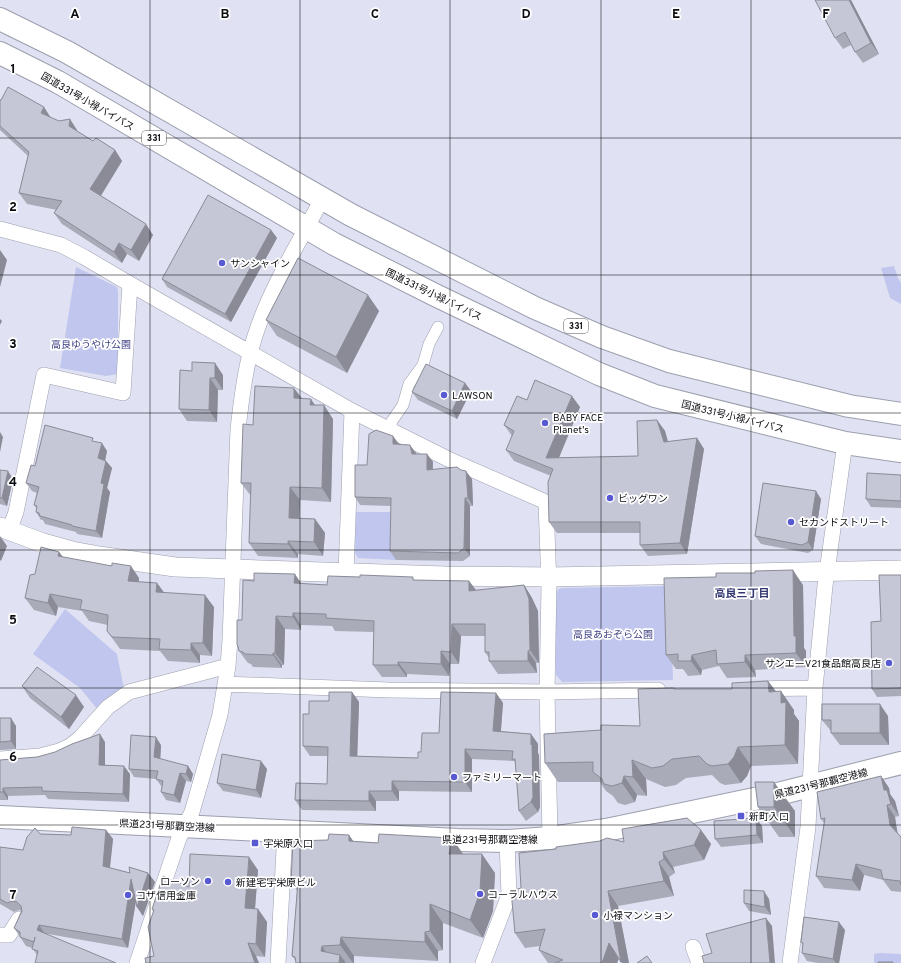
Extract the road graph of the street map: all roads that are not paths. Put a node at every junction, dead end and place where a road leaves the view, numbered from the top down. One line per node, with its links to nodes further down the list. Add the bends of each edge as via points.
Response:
1 (0, 19): 3 (main road, 331, via 67,52)
2 (0, 53): 4 (main road, 国道331号小禄バイパス / 331, via 58,82)
3 (322, 199): 4 (street); 10 (main road, 331, via 527,305 602,337 669,361 849,406)
4 (307, 228): 8 (street, via 268,300); 12 (main road, 国道331号小禄バイパス / 331, via 433,294 613,380 655,396)
5 (0, 229): 6 (street, via 61,245)
6 (130, 284): 8 (street); 14 (street, via 123,393 44,375 16,512)
7 (438, 327): 11 (street, via 429,344 423,365 409,384 403,405)
8 (250, 352): 9 (street); 15 (street, via 238,429)
9 (352, 411): 11 (street); 18 (street)
10 (901, 414)
11 (389, 429): 19 (street, via 448,459 546,502)
12 (846, 443): 13 (main road, 国道331号小禄バイパス / 331); 17 (street)
13 (901, 451)
14 (5, 529): 15 (street, via 43,543 99,556 175,567)
15 (233, 570): 18 (street); 20 (street)
16 (901, 570): 17 (street)
17 (827, 571): 19 (street); 22 (street)
18 (346, 573): 19 (street)
19 (549, 576): 25 (street)
20 (228, 666): 21 (street); 26 (street, via 129,692 108,706 80,738 59,751 40,756)
21 (226, 684): 25 (street); 30 (street, via 220,715 192,812)
22 (815, 688): 23 (street); 28 (street)
23 (744, 689)
24 (673, 690): 25 (street)
25 (548, 692): 32 (street)
26 (0, 759)
27 (900, 766): 28 (main road, 県道231号那覇空港線)
28 (810, 786): 32 (main road, 県道231号那覇空港線, via 606,830); 41 (street, via 808,827)
29 (0, 818): 30 (main road, 県道231号那覇空港線)
30 (185, 826): 31 (main road, 県道231号那覇空港線); 37 (street)
31 (285, 831): 33 (main road, 県道231号那覇空港線); 38 (street)
32 (550, 838): 33 (main road, 県道231号那覇空港線)
33 (507, 840): 39 (street, via 508,895)
34 (19, 919): 35 (street, via 9,935)
35 (0, 935)
36 (693, 947): 40 (street)
37 (137, 963)
38 (278, 963)
39 (484, 963)
40 (699, 963)
41 (790, 963)

